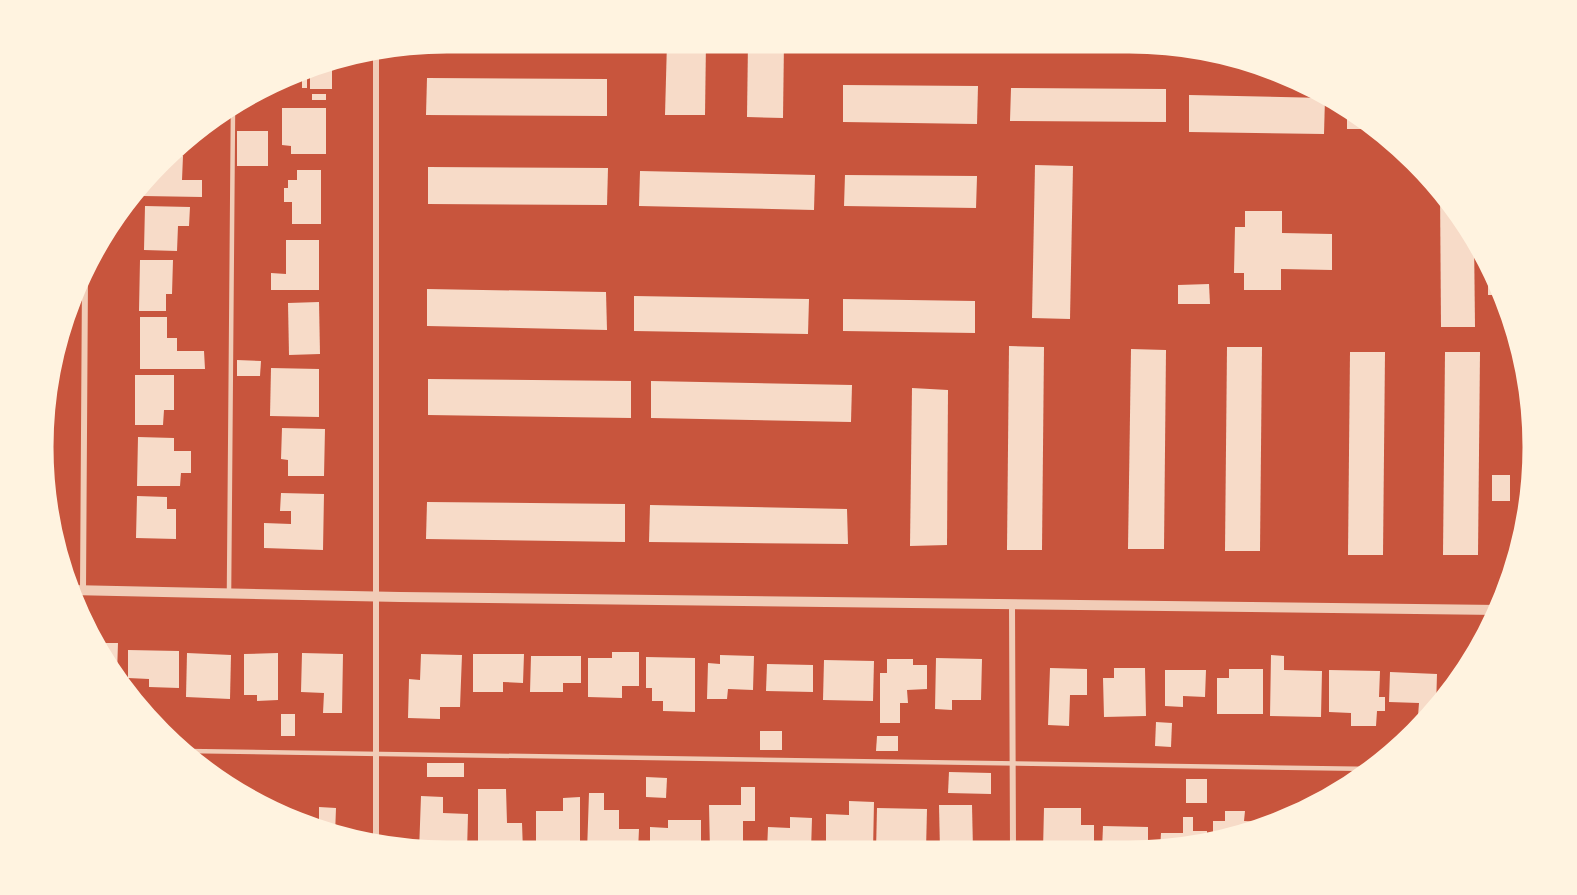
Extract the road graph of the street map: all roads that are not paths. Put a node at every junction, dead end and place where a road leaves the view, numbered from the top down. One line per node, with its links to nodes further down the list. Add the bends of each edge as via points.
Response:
1 (376, 59): 7 (street)
2 (233, 116): 6 (lane)
3 (85, 292): 5 (street)
4 (79, 590): 5 (street)
5 (83, 590): 6 (street)
6 (229, 593): 7 (street)
7 (375, 596): 8 (street); 11 (street)
8 (1012, 605): 9 (street); 12 (street)
9 (1489, 610)
10 (195, 751): 11 (lane)
11 (375, 754): 12 (lane); 14 (street)
12 (1013, 764): 13 (lane); 15 (street)
13 (1359, 769)
14 (376, 836)
15 (1013, 842)

